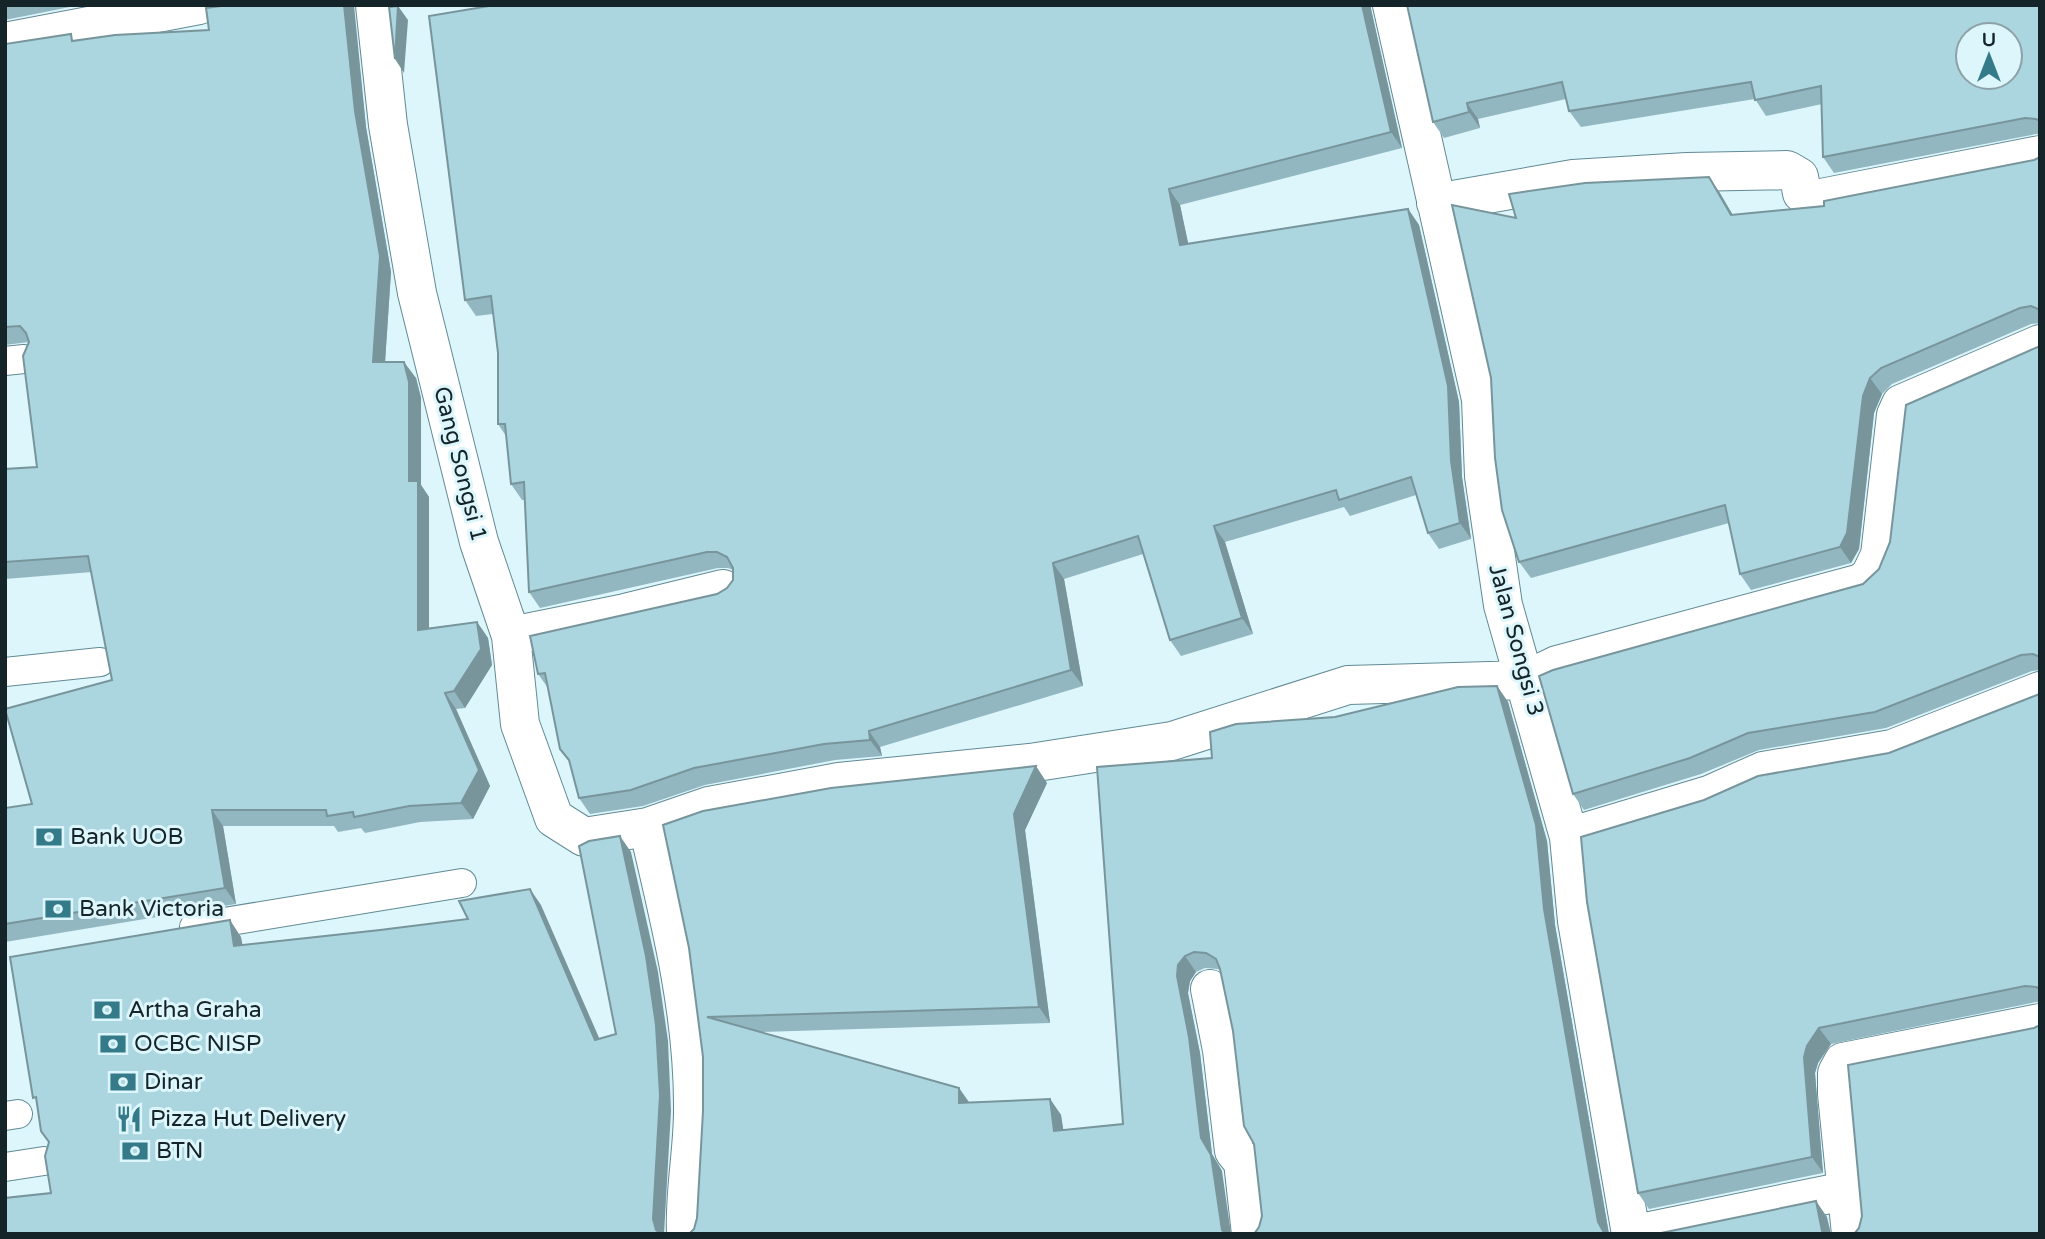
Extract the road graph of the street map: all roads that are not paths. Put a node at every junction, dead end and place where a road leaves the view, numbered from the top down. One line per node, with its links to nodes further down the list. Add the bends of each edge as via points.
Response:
1 (200, 5): 4 (street)
2 (376, 5): 9 (street, Gang Songsi 1, via 388,125 417,293 479,542)
3 (1392, 5): 6 (street, Jalan Songsi 3)
4 (5, 42)
5 (2040, 155): 6 (street, via 1811,200 1802,193 1799,177 1787,170 1573,179)
6 (1436, 203): 12 (street, Jalan Songsi 3, via 1481,399 1484,476 1496,567)
7 (2040, 344): 12 (street, via 1901,404 1880,555 1870,576 1861,583 1557,665)
8 (723, 589): 9 (street)
9 (510, 636): 14 (street, Gang Songsi 1, via 520,724 554,818 584,838)
10 (100, 662): 11 (lane)
11 (5, 672)
12 (1526, 680): 14 (street, Gang Songsi 1, via 1348,685 1172,741 1030,763 839,782 709,806); 15 (street, Jalan Songsi 3)
13 (2040, 691): 15 (street, via 1892,749 1763,771 1710,795)
14 (648, 827): 23 (street, via 686,1012 693,1112)
15 (1569, 836): 25 (street, Jalan Songsi 3, via 1577,921)
16 (462, 883): 17 (lane)
17 (167, 932)
18 (1210, 989): 24 (street, via 1234,1151 1243,1162)
19 (2040, 1024): 22 (street, via 1843,1062 1837,1073 1837,1094)
20 (44, 1161): 21 (lane)
21 (5, 1167)
22 (1845, 1191): 25 (street); 26 (street)
23 (686, 1234)
24 (1251, 1234)
25 (1633, 1234)
26 (1851, 1234)

